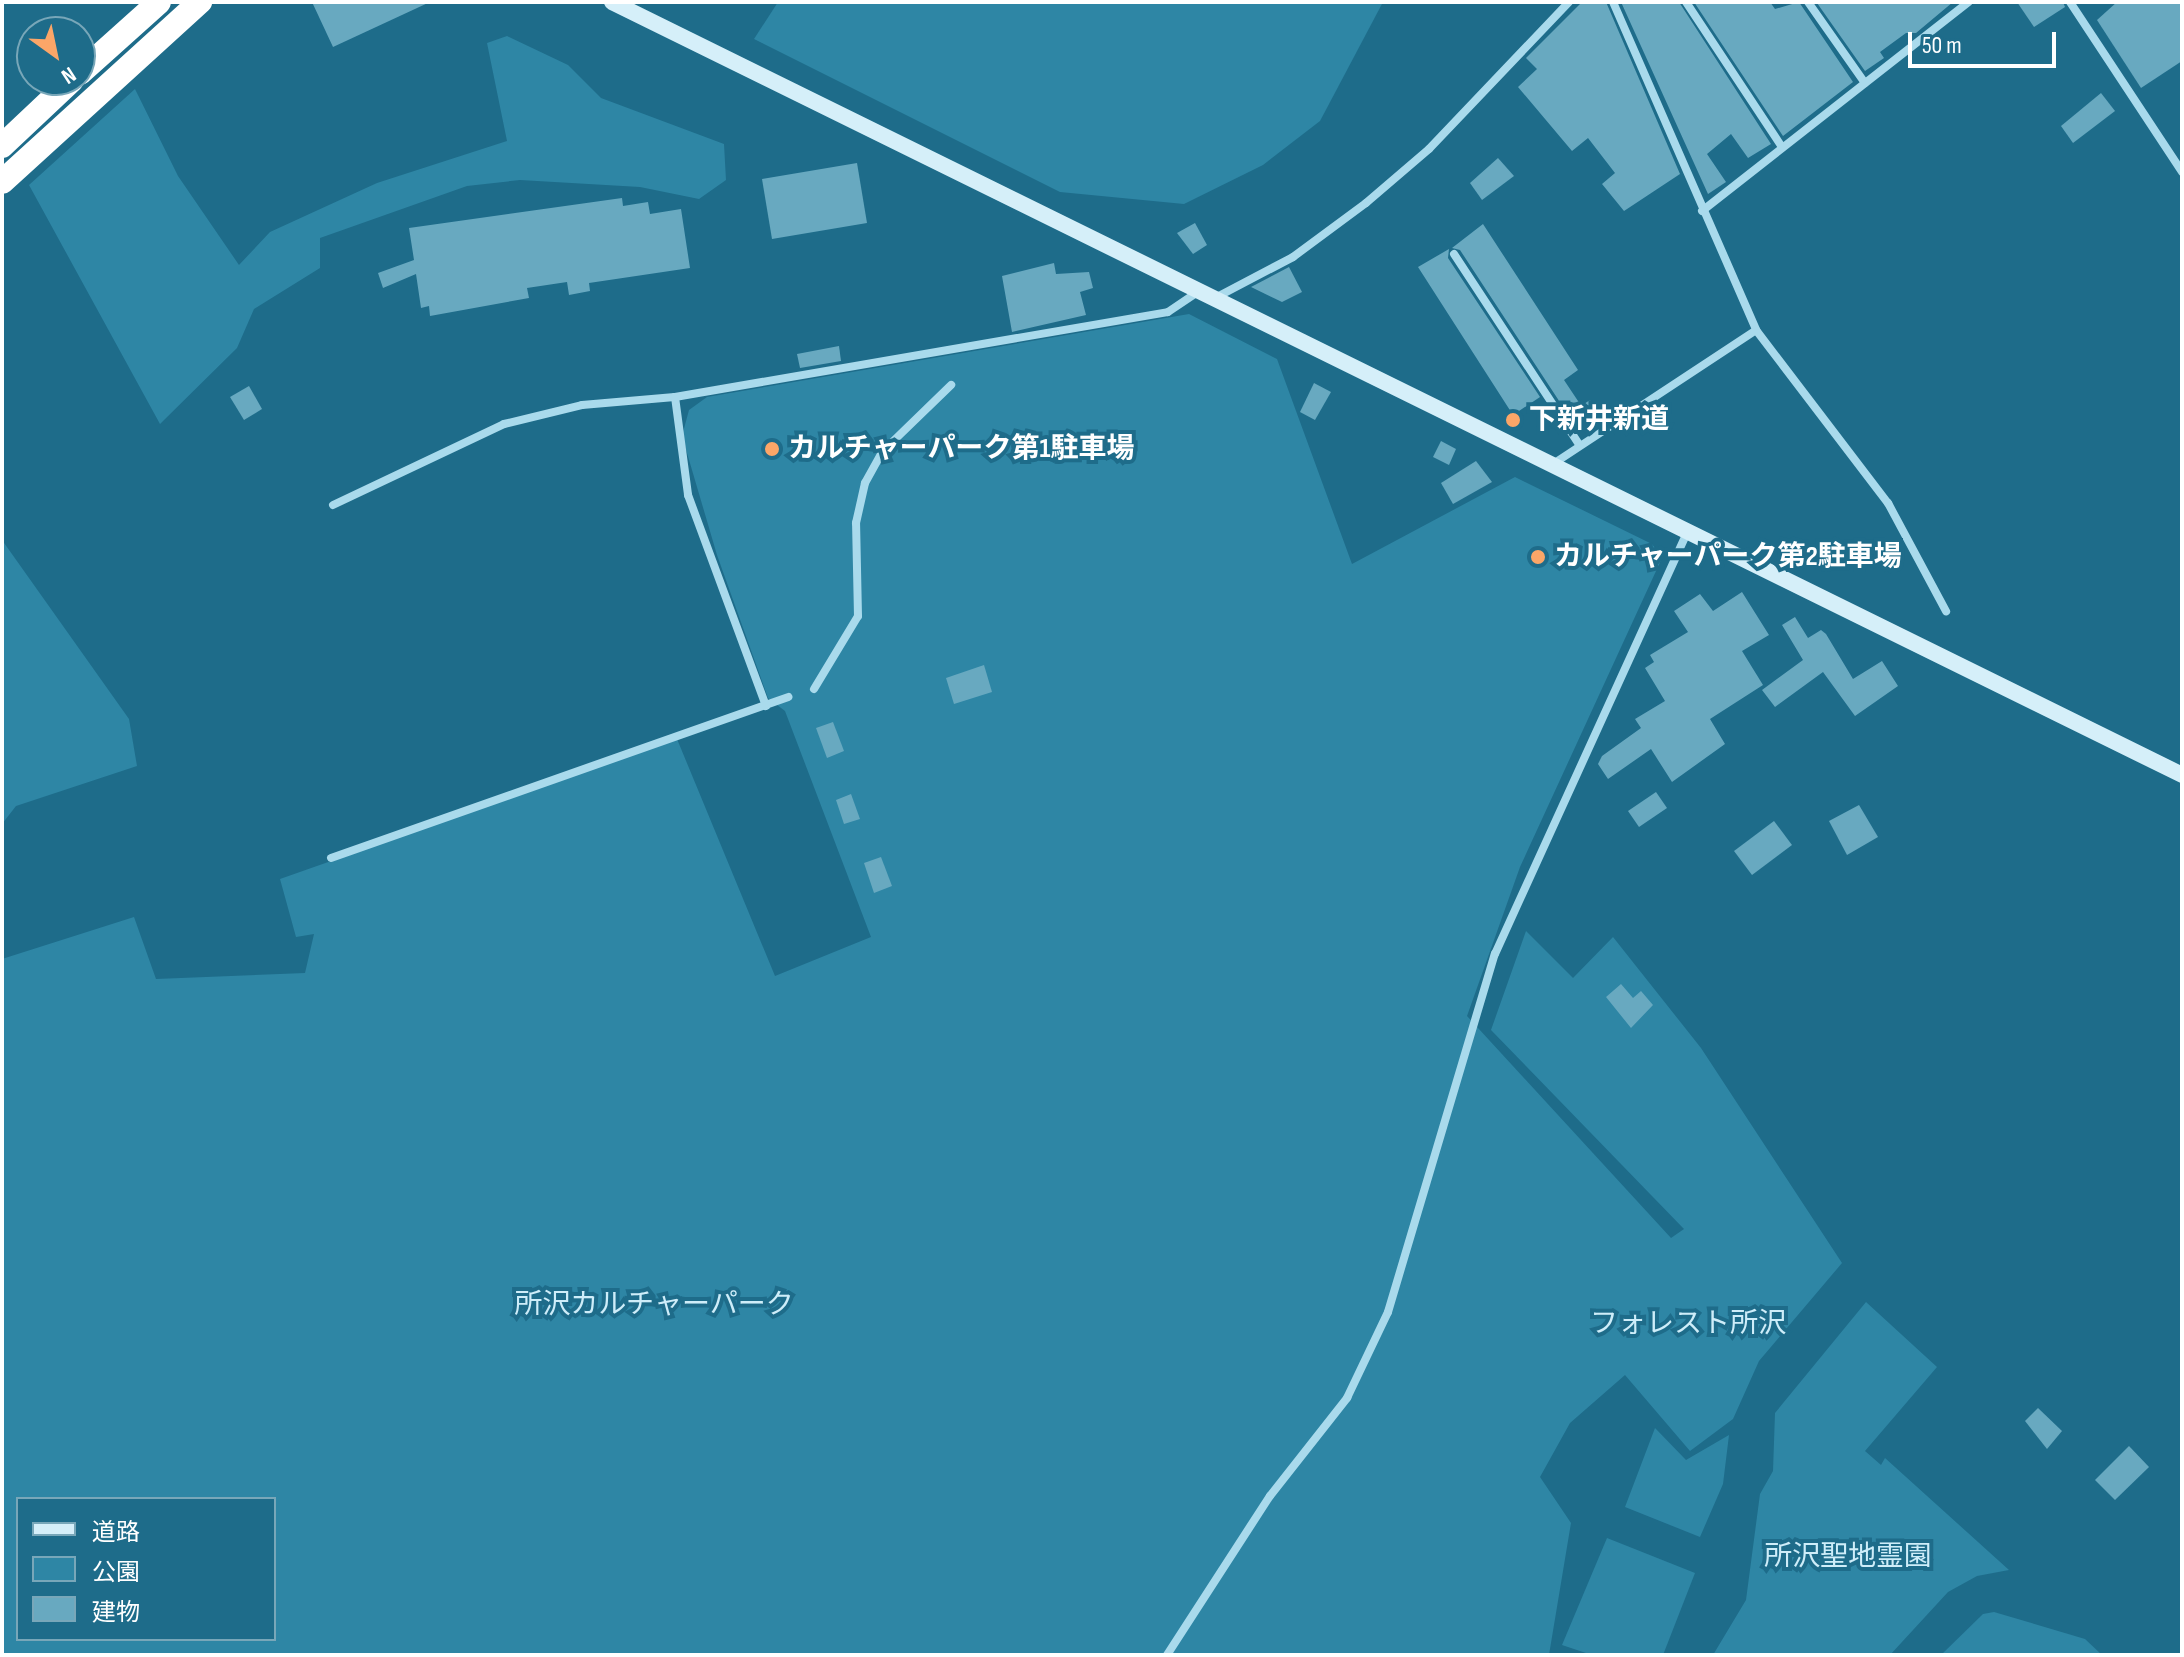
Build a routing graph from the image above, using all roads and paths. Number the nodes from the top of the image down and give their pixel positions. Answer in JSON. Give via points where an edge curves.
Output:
{"nodes":[{"id":1,"x":159,"y":2,"type":"edge"},
{"id":2,"x":200,"y":2,"type":"edge"},
{"id":3,"x":612,"y":2,"type":"edge"},
{"id":4,"x":1569,"y":2,"type":"edge"},
{"id":5,"x":1613,"y":2,"type":"edge"},
{"id":6,"x":1686,"y":2,"type":"edge"},
{"id":7,"x":1808,"y":2,"type":"edge"},
{"id":8,"x":1969,"y":2,"type":"edge"},
{"id":9,"x":2070,"y":2,"type":"edge"},
{"id":10,"x":1956,"y":6,"type":"edge"},
{"id":11,"x":96,"y":59,"type":"edge"},
{"id":12,"x":1865,"y":83,"type":"junction"},
{"id":13,"x":55,"y":96,"type":"edge"},
{"id":14,"x":2,"y":146,"type":"edge"},
{"id":15,"x":1782,"y":147,"type":"junction"},
{"id":16,"x":2182,"y":172,"type":"edge"},
{"id":17,"x":2,"y":182,"type":"edge"},
{"id":18,"x":1702,"y":211,"type":"junction"},
{"id":19,"x":1454,"y":254,"type":"dead end"},
{"id":20,"x":1206,"y":295,"type":"junction"},
{"id":21,"x":1756,"y":330,"type":"junction"},
{"id":22,"x":951,"y":385,"type":"dead end"},
{"id":23,"x":675,"y":397,"type":"junction"},
{"id":24,"x":1579,"y":444,"type":"junction"},
{"id":25,"x":1552,"y":464,"type":"junction"},
{"id":26,"x":333,"y":505,"type":"dead end"},
{"id":27,"x":1687,"y":531,"type":"junction"},
{"id":28,"x":1946,"y":611,"type":"dead end"},
{"id":29,"x":814,"y":689,"type":"dead end"},
{"id":30,"x":788,"y":697,"type":"dead end"},
{"id":31,"x":766,"y":706,"type":"junction"},
{"id":32,"x":2182,"y":775,"type":"edge"},
{"id":33,"x":331,"y":858,"type":"dead end"},
{"id":34,"x":1167,"y":1655,"type":"edge"}],
"edges":[{"from":1,"to":11,"type":"highway"},
{"from":2,"to":17,"type":"highway"},
{"from":3,"to":20,"type":"street"},
{"from":4,"to":20,"type":"street","via":[[1429,149],[1366,203],[1293,257]]},
{"from":5,"to":18,"type":"street"},
{"from":6,"to":15,"type":"street"},
{"from":7,"to":12,"type":"street"},
{"from":8,"to":10,"type":"street"},
{"from":9,"to":16,"type":"street"},
{"from":10,"to":12,"type":"street"},
{"from":12,"to":15,"type":"street"},
{"from":13,"to":14,"type":"highway"},
{"from":15,"to":18,"type":"street"},
{"from":18,"to":21,"type":"street"},
{"from":19,"to":24,"type":"street"},
{"from":20,"to":23,"type":"street","via":[[1168,312]]},
{"from":20,"to":25,"type":"street"},
{"from":21,"to":24,"type":"street"},
{"from":21,"to":28,"type":"street","via":[[1888,503]]},
{"from":22,"to":29,"type":"street","via":[[883,451],[865,483],[856,523],[858,616]]},
{"from":23,"to":26,"type":"street","via":[[582,405],[504,424]]},
{"from":23,"to":31,"type":"street","via":[[688,495]]},
{"from":24,"to":25,"type":"street"},
{"from":25,"to":27,"type":"street"},
{"from":27,"to":32,"type":"street"},
{"from":27,"to":34,"type":"street","via":[[1495,954],[1388,1312],[1347,1398],[1270,1496]]},
{"from":30,"to":31,"type":"street"},
{"from":31,"to":33,"type":"street"}]}
